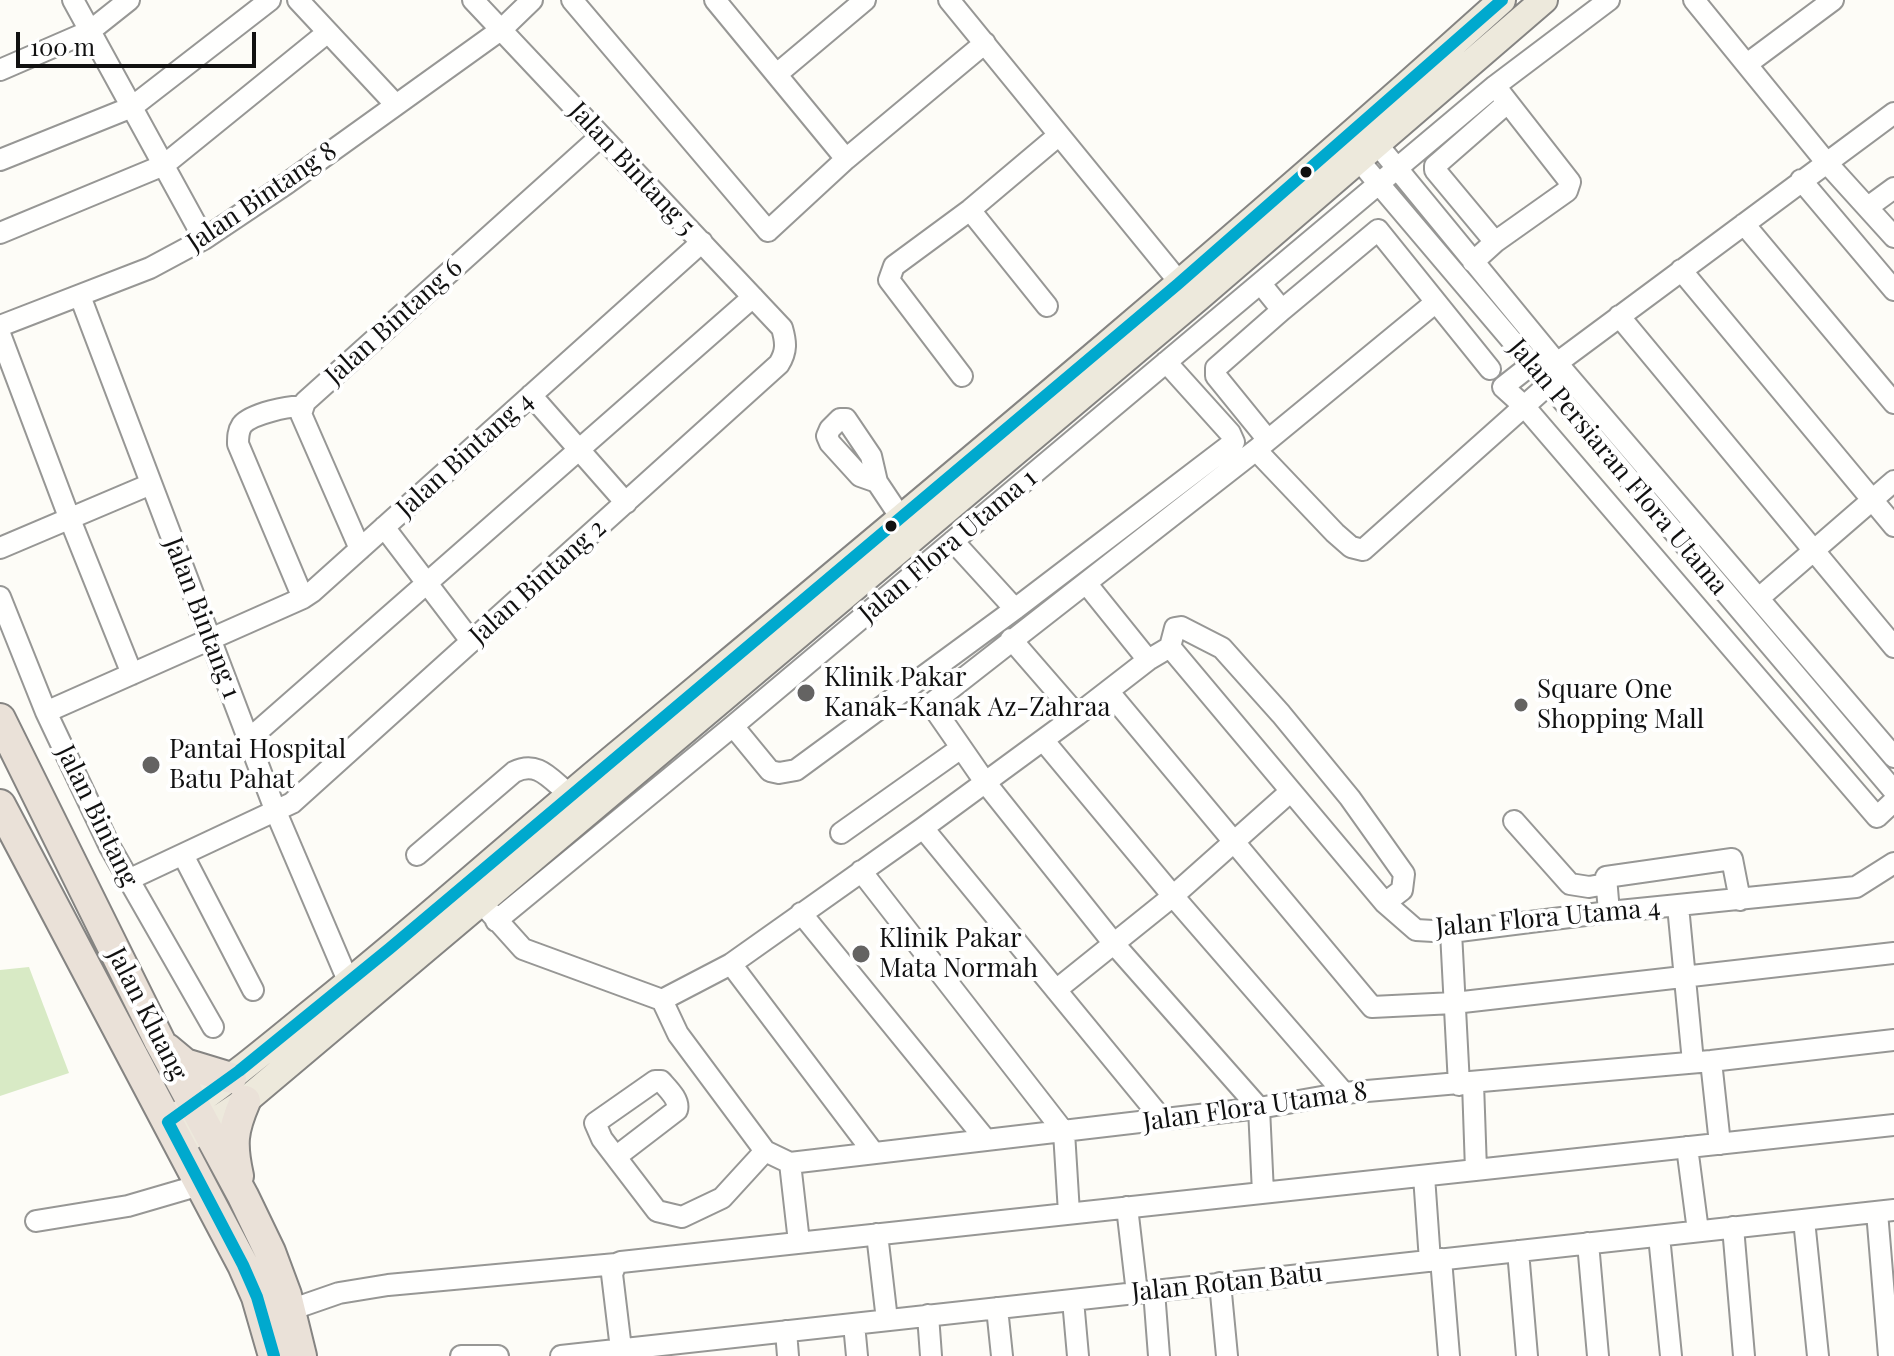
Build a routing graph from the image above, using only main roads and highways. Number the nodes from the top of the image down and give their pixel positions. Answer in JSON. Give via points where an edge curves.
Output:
{"nodes":[{"id":1,"x":1502,"y":0,"type":"edge"},
{"id":2,"x":1544,"y":0,"type":"edge"},
{"id":3,"x":1360,"y":143,"type":"junction"},
{"id":4,"x":0,"y":719,"type":"edge"},
{"id":5,"x":0,"y":805,"type":"edge"},
{"id":6,"x":160,"y":1042,"type":"junction"},
{"id":7,"x":238,"y":1089,"type":"junction"},
{"id":8,"x":200,"y":1116,"type":"junction"},
{"id":9,"x":174,"y":1133,"type":"junction"},
{"id":10,"x":243,"y":1196,"type":"junction"},
{"id":11,"x":295,"y":1331,"type":"edge"},
{"id":12,"x":274,"y":1356,"type":"edge"}],
"edges":[{"from":1,"to":3,"type":"main road"},
{"from":2,"to":3,"type":"main road"},
{"from":3,"to":7,"type":"main road","via":[[1180,283],[569,794],[349,983]]},
{"from":3,"to":7,"type":"main road","via":[[1187,307],[488,911]]},
{"from":4,"to":6,"type":"highway","name":"Jalan Kluang"},
{"from":5,"to":9,"type":"highway","name":"Jalan Kluang"},
{"from":6,"to":7,"type":"highway","via":[[185,1064]]},
{"from":6,"to":8,"type":"highway","name":"Jalan Kluang"},
{"from":7,"to":8,"type":"main road"},
{"from":7,"to":10,"type":"highway","via":[[232,1146]]},
{"from":8,"to":9,"type":"main road"},
{"from":8,"to":10,"type":"highway","name":"Jalan Kluang"},
{"from":9,"to":12,"type":"highway","name":"Jalan Kluang","via":[[257,1297]]},
{"from":10,"to":11,"type":"highway","name":"Jalan Kluang","via":[[270,1252]]}]}
